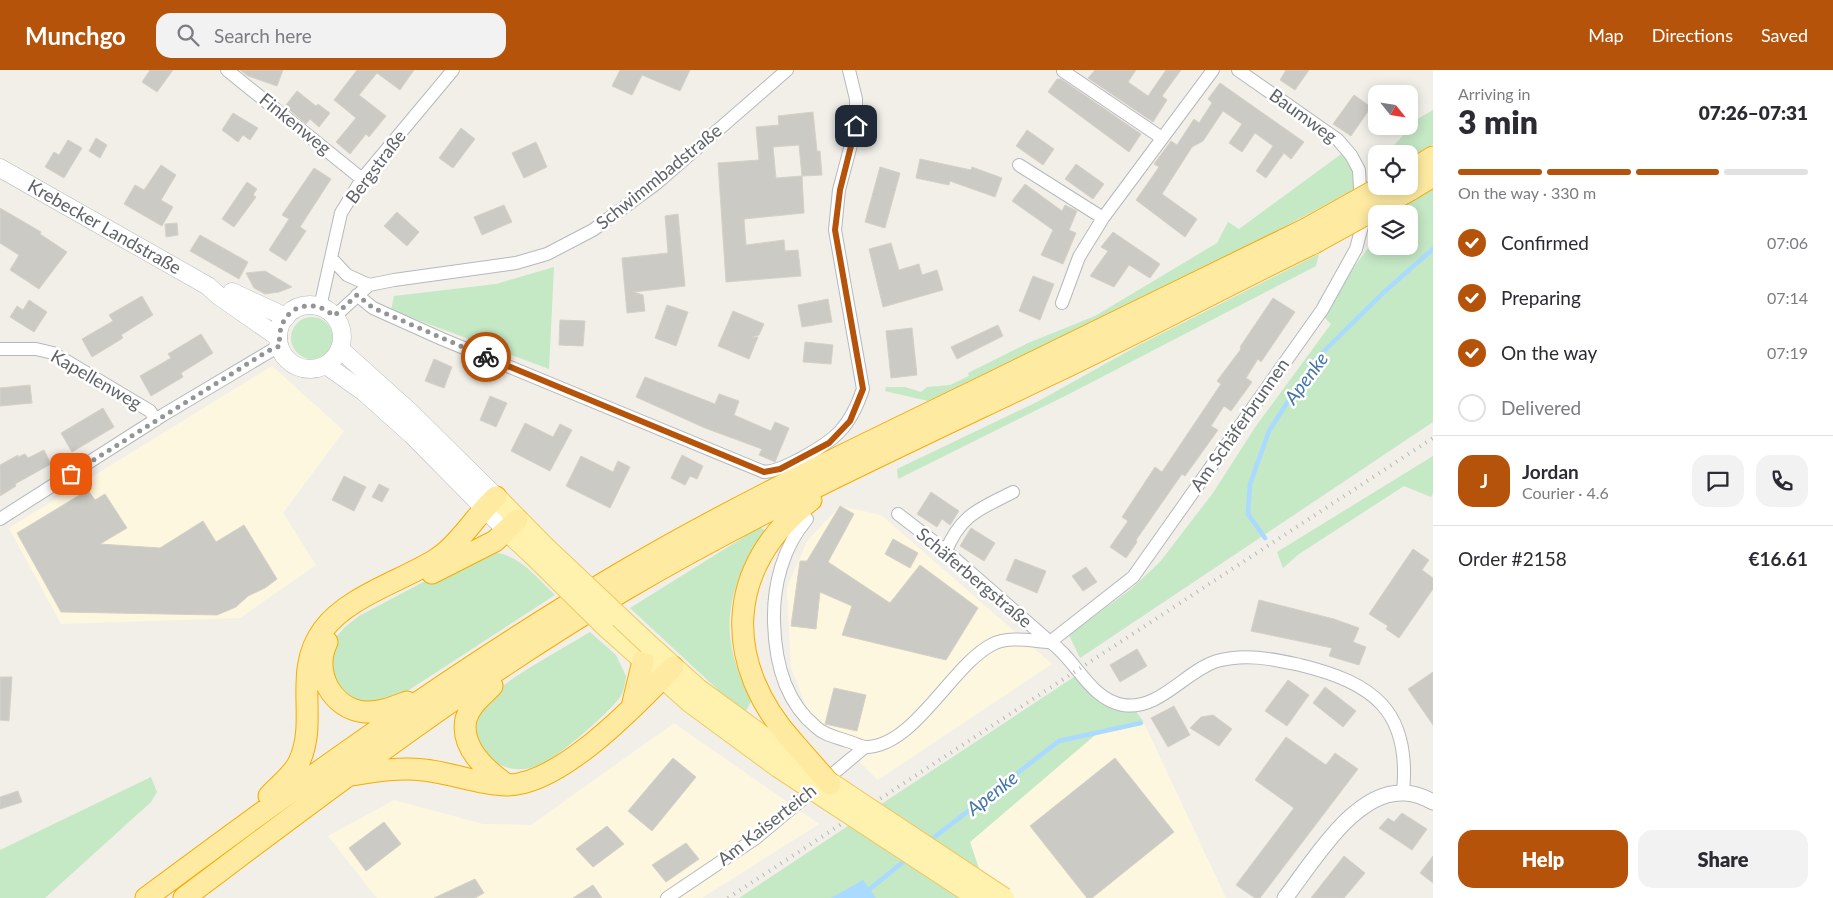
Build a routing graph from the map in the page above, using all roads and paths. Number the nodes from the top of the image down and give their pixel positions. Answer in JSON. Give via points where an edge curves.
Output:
{"nodes":[{"id":1,"x":227,"y":70,"type":"edge"},
{"id":2,"x":453,"y":70,"type":"edge"},
{"id":3,"x":787,"y":70,"type":"edge"},
{"id":4,"x":849,"y":70,"type":"edge"},
{"id":5,"x":1213,"y":70,"type":"edge"},
{"id":6,"x":1238,"y":70,"type":"edge"},
{"id":7,"x":1063,"y":72,"type":"dead end"},
{"id":8,"x":1162,"y":138,"type":"junction"},
{"id":9,"x":1433,"y":157,"type":"edge"},
{"id":10,"x":1019,"y":164,"type":"dead end"},
{"id":11,"x":0,"y":168,"type":"edge"},
{"id":12,"x":1360,"y":170,"type":"joint"},
{"id":13,"x":1418,"y":172,"type":"edge"},
{"id":14,"x":1433,"y":176,"type":"edge"},
{"id":15,"x":362,"y":179,"type":"junction"},
{"id":16,"x":1418,"y":179,"type":"edge"},
{"id":17,"x":1370,"y":195,"type":"edge"},
{"id":18,"x":1384,"y":195,"type":"edge"},
{"id":19,"x":1103,"y":218,"type":"junction"},
{"id":20,"x":1310,"y":236,"type":"junction"},
{"id":21,"x":331,"y":258,"type":"junction"},
{"id":22,"x":369,"y":285,"type":"junction"},
{"id":23,"x":208,"y":286,"type":"junction"},
{"id":24,"x":357,"y":295,"type":"junction"},
{"id":25,"x":1062,"y":303,"type":"dead end"},
{"id":26,"x":320,"y":307,"type":"junction"},
{"id":27,"x":334,"y":316,"type":"junction"},
{"id":28,"x":286,"y":317,"type":"junction"},
{"id":29,"x":279,"y":341,"type":"junction"},
{"id":30,"x":0,"y":348,"type":"edge"},
{"id":31,"x":340,"y":349,"type":"junction"},
{"id":32,"x":326,"y":365,"type":"junction"},
{"id":33,"x":156,"y":420,"type":"junction"},
{"id":34,"x":868,"y":452,"type":"junction"},
{"id":35,"x":847,"y":473,"type":"junction"},
{"id":36,"x":1013,"y":492,"type":"dead end"},
{"id":37,"x":490,"y":503,"type":"junction"},
{"id":38,"x":898,"y":514,"type":"dead end"},
{"id":39,"x":0,"y":518,"type":"edge"},
{"id":40,"x":807,"y":519,"type":"dead end"},
{"id":41,"x":512,"y":525,"type":"junction"},
{"id":42,"x":946,"y":551,"type":"junction"},
{"id":43,"x":1050,"y":642,"type":"junction"},
{"id":44,"x":532,"y":646,"type":"junction"},
{"id":45,"x":642,"y":653,"type":"junction"},
{"id":46,"x":668,"y":672,"type":"junction"},
{"id":47,"x":430,"y":693,"type":"junction"},
{"id":48,"x":632,"y":708,"type":"junction"},
{"id":49,"x":865,"y":746,"type":"junction"},
{"id":50,"x":786,"y":755,"type":"junction"},
{"id":51,"x":347,"y":775,"type":"junction"},
{"id":52,"x":830,"y":784,"type":"joint"},
{"id":53,"x":507,"y":785,"type":"junction"},
{"id":54,"x":1403,"y":792,"type":"junction"},
{"id":55,"x":1433,"y":802,"type":"edge"},
{"id":56,"x":230,"y":835,"type":"junction"},
{"id":57,"x":146,"y":898,"type":"edge"},
{"id":58,"x":184,"y":898,"type":"edge"},
{"id":59,"x":666,"y":898,"type":"edge"},
{"id":60,"x":978,"y":898,"type":"edge"},
{"id":61,"x":1004,"y":898,"type":"edge"},
{"id":62,"x":1285,"y":898,"type":"edge"}],
"edges":[{"from":1,"to":15,"type":"street","name":"Finkenweg"},
{"from":2,"to":15,"type":"street","name":"Bergstraße"},
{"from":3,"to":22,"type":"street","name":"Schwimmbadstraße","via":[[657,183],[593,230],[547,254],[516,263]]},
{"from":4,"to":24,"type":"street","via":[[856,99],[856,126],[840,190],[835,230],[863,389],[850,421],[829,443],[780,469],[764,472],[442,339],[373,308]]},
{"from":5,"to":8,"type":"street"},
{"from":6,"to":12,"type":"street","name":"Baumweg","via":[[1338,140]]},
{"from":7,"to":8,"type":"street"},
{"from":8,"to":19,"type":"street"},
{"from":9,"to":13,"type":"highway"},
{"from":10,"to":19,"type":"street"},
{"from":11,"to":23,"type":"main road","name":"Krebecker Landstraße"},
{"from":12,"to":43,"type":"street","name":"Am Schäferbrunnen","via":[[1362,226],[1356,249],[1322,310],[1133,577]]},
{"from":14,"to":16,"type":"highway"},
{"from":15,"to":21,"type":"street","name":"Bergstraße","via":[[341,213]]},
{"from":17,"to":20,"type":"highway","bridge":true},
{"from":18,"to":20,"type":"highway","bridge":true},
{"from":19,"to":25,"type":"street","via":[[1079,257]]},
{"from":20,"to":34,"type":"highway","via":[[1117,342]]},
{"from":21,"to":22,"type":"street","via":[[346,275]]},
{"from":21,"to":26,"type":"street","name":"Bergstraße"},
{"from":22,"to":24,"type":"street","name":"Schwimmbadstraße"},
{"from":23,"to":28,"type":"main road","name":"Krebecker Landstraße","via":[[224,288]]},
{"from":23,"to":29,"type":"main road","name":"Krebecker Landstraße"},
{"from":24,"to":27,"type":"street","name":"Schwimmbadstraße"},
{"from":26,"to":27,"type":"main road"},
{"from":26,"to":28,"type":"main road","via":[[302,307]]},
{"from":27,"to":31,"type":"main road","via":[[342,332]]},
{"from":28,"to":29,"type":"main road","via":[[280,326]]},
{"from":29,"to":32,"type":"main road","via":[[288,360],[302,368]]},
{"from":29,"to":33,"type":"street"},
{"from":30,"to":33,"type":"street","name":"Kapellenweg","via":[[53,352],[150,411]]},
{"from":31,"to":32,"type":"main road"},
{"from":31,"to":37,"type":"main road","via":[[409,411]]},
{"from":32,"to":37,"type":"main road","via":[[364,392]]},
{"from":33,"to":39,"type":"street"},
{"from":34,"to":35,"type":"highway"},
{"from":34,"to":47,"type":"highway","via":[[756,500],[621,573]]},
{"from":35,"to":44,"type":"highway","via":[[718,538]]},
{"from":35,"to":50,"type":"highway","via":[[795,512],[759,560],[746,594],[743,631],[748,668]]},
{"from":36,"to":42,"type":"street","via":[[968,515],[951,538]]},
{"from":37,"to":41,"type":"main road"},
{"from":37,"to":56,"type":"highway","via":[[436,559],[349,606],[324,629],[309,658],[306,728],[299,763]]},
{"from":38,"to":42,"type":"street","name":"Schäferbergstraße"},
{"from":40,"to":49,"type":"street","via":[[785,552],[779,580],[774,639],[781,677],[807,720],[821,732]]},
{"from":41,"to":45,"type":"main road","bridge":true},
{"from":41,"to":47,"type":"highway","via":[[495,541],[354,613],[336,628],[325,646],[322,674],[334,697],[348,707],[364,712],[380,711]]},
{"from":42,"to":43,"type":"street","name":"Schäferbergstraße"},
{"from":43,"to":49,"type":"street","via":[[1011,640],[994,643],[975,656],[908,728],[887,741]]},
{"from":43,"to":54,"type":"street","name":"Schäferbergstraße","via":[[1061,649],[1097,691],[1123,705],[1151,702],[1203,667],[1231,658],[1277,659],[1339,677],[1375,697],[1395,722],[1403,750]]},
{"from":44,"to":51,"type":"highway"},
{"from":44,"to":53,"type":"highway","via":[[472,706],[466,719],[466,732],[473,752],[494,776]]},
{"from":45,"to":46,"type":"main road"},
{"from":45,"to":48,"type":"highway"},
{"from":46,"to":48,"type":"highway"},
{"from":46,"to":50,"type":"main road","via":[[691,703]]},
{"from":47,"to":56,"type":"highway"},
{"from":48,"to":53,"type":"highway","via":[[559,768],[522,784]]},
{"from":49,"to":59,"type":"street","name":"Am Kaiserteich","via":[[756,838]]},
{"from":50,"to":52,"type":"highway","bridge":true},
{"from":50,"to":60,"type":"main road","bridge":true},
{"from":51,"to":53,"type":"highway","via":[[410,768]]},
{"from":51,"to":58,"type":"highway"},
{"from":52,"to":61,"type":"main road","bridge":true},
{"from":54,"to":55,"type":"street"},
{"from":54,"to":62,"type":"street","via":[[1381,797],[1354,813]]},
{"from":56,"to":57,"type":"highway"}]}
